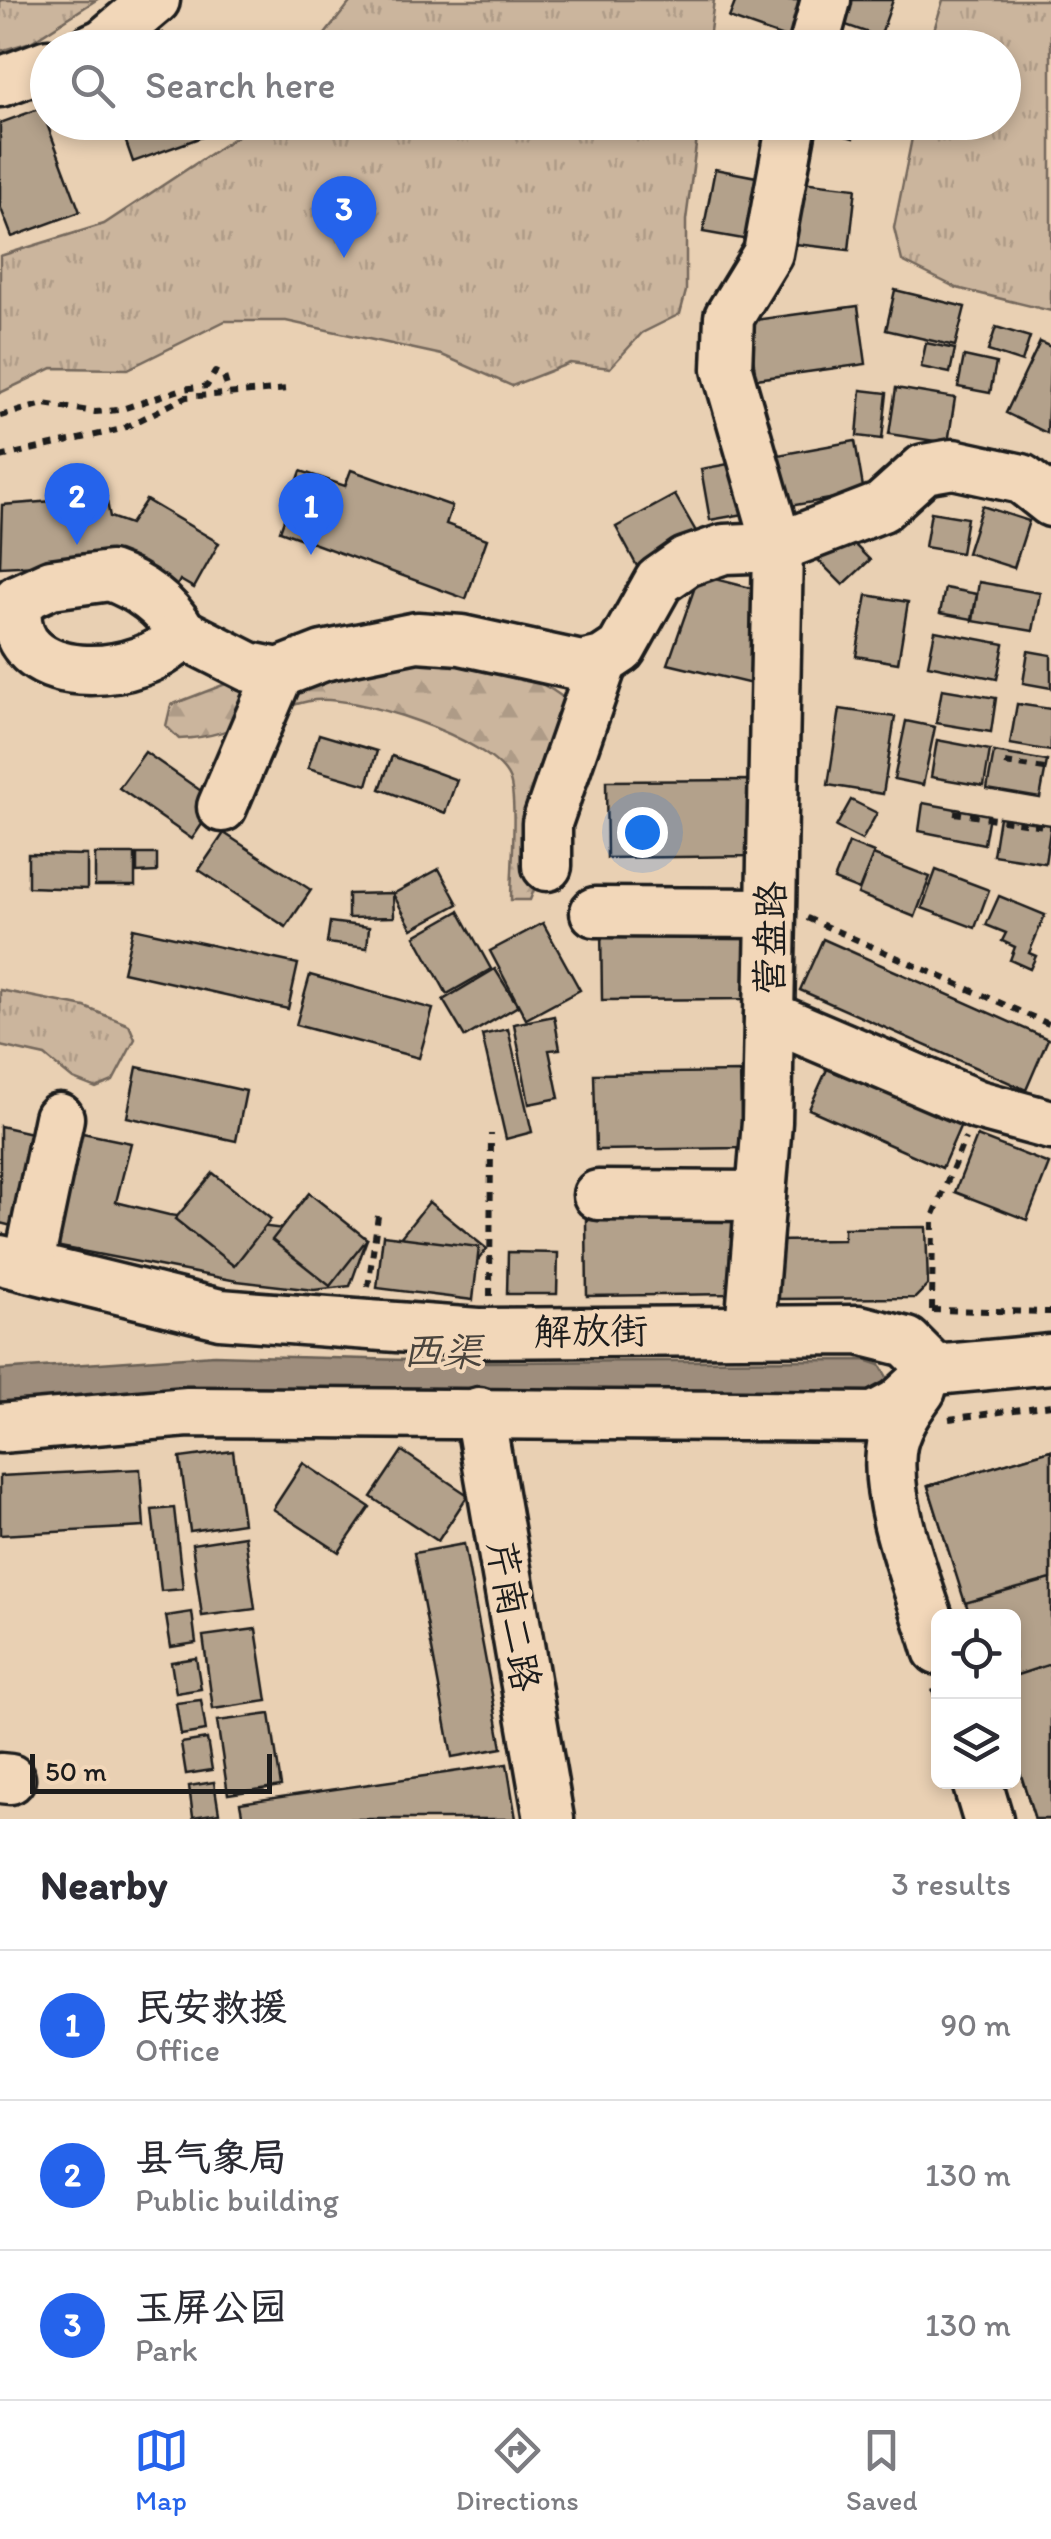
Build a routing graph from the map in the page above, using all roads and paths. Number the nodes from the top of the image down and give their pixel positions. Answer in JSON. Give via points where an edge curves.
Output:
{"nodes":[{"id":1,"x":155,"y":0,"type":"edge"},
{"id":2,"x":826,"y":0,"type":"edge"},
{"id":3,"x":116,"y":30,"type":"edge"},
{"id":4,"x":818,"y":30,"type":"edge"},
{"id":5,"x":30,"y":71,"type":"edge"},
{"id":6,"x":0,"y":82,"type":"edge"},
{"id":7,"x":789,"y":140,"type":"edge"},
{"id":8,"x":289,"y":389,"type":"dead end"},
{"id":9,"x":229,"y":392,"type":"junction"},
{"id":10,"x":0,"y":416,"type":"edge"},
{"id":11,"x":0,"y":457,"type":"edge"},
{"id":12,"x":1051,"y":502,"type":"edge"},
{"id":13,"x":778,"y":547,"type":"junction"},
{"id":14,"x":182,"y":632,"type":"dead end"},
{"id":15,"x":604,"y":660,"type":"junction"},
{"id":16,"x":279,"y":673,"type":"junction"},
{"id":17,"x":1005,"y":764,"type":"dead end"},
{"id":18,"x":1051,"y":770,"type":"edge"},
{"id":19,"x":222,"y":807,"type":"dead end"},
{"id":20,"x":954,"y":813,"type":"dead end"},
{"id":21,"x":1051,"y":826,"type":"edge"},
{"id":22,"x":548,"y":866,"type":"dead end"},
{"id":23,"x":596,"y":912,"type":"dead end"},
{"id":24,"x":771,"y":913,"type":"junction"},
{"id":25,"x":769,"y":1016,"type":"junction"},
{"id":26,"x":1051,"y":1025,"type":"edge"},
{"id":27,"x":978,"y":1105,"type":"junction"},
{"id":28,"x":58,"y":1118,"type":"dead end"},
{"id":29,"x":1051,"y":1125,"type":"edge"},
{"id":30,"x":491,"y":1134,"type":"dead end"},
{"id":31,"x":598,"y":1195,"type":"dead end"},
{"id":32,"x":761,"y":1196,"type":"junction"},
{"id":33,"x":378,"y":1216,"type":"dead end"},
{"id":34,"x":14,"y":1264,"type":"edge"},
{"id":35,"x":368,"y":1293,"type":"dead end"},
{"id":36,"x":932,"y":1310,"type":"dead end"},
{"id":37,"x":750,"y":1328,"type":"junction"},
{"id":38,"x":490,"y":1332,"type":"junction"},
{"id":39,"x":1051,"y":1359,"type":"edge"},
{"id":40,"x":935,"y":1370,"type":"junction"},
{"id":41,"x":479,"y":1412,"type":"junction"},
{"id":42,"x":0,"y":1428,"type":"edge"},
{"id":43,"x":931,"y":1626,"type":"edge"},
{"id":44,"x":979,"y":1789,"type":"edge"},
{"id":45,"x":549,"y":1819,"type":"edge"},
{"id":46,"x":988,"y":1819,"type":"edge"}],
"edges":[{"from":1,"to":3,"type":"street"},
{"from":2,"to":4,"type":"street"},
{"from":5,"to":6,"type":"street"},
{"from":7,"to":13,"type":"street","name":"营盘路","via":[[768,253],[729,318],[727,368]]},
{"from":8,"to":9,"type":"path"},
{"from":9,"to":10,"type":"path","via":[[224,376],[215,372],[206,386],[119,410],[44,404]]},
{"from":9,"to":11,"type":"path","via":[[186,396],[122,429]]},
{"from":12,"to":13,"type":"street","via":[[1022,479],[953,464],[924,469],[882,507]]},
{"from":13,"to":15,"type":"street","via":[[724,549],[686,562],[659,581],[621,648]]},
{"from":13,"to":24,"type":"street","name":"营盘路"},
{"from":14,"to":16,"type":"street","via":[[249,667]]},
{"from":15,"to":16,"type":"street","via":[[581,666],[417,636],[323,656]]},
{"from":15,"to":22,"type":"street","via":[[547,823]]},
{"from":16,"to":19,"type":"street"},
{"from":17,"to":18,"type":"path"},
{"from":20,"to":21,"type":"path"},
{"from":23,"to":24,"type":"street"},
{"from":24,"to":25,"type":"street","name":"营盘路"},
{"from":24,"to":26,"type":"path","via":[[819,920]]},
{"from":25,"to":27,"type":"street"},
{"from":25,"to":32,"type":"street","name":"营盘路"},
{"from":27,"to":29,"type":"street"},
{"from":27,"to":36,"type":"path","via":[[933,1217]]},
{"from":28,"to":34,"type":"street"},
{"from":30,"to":38,"type":"path"},
{"from":31,"to":32,"type":"street"},
{"from":32,"to":37,"type":"street","name":"营盘路"},
{"from":33,"to":35,"type":"path"},
{"from":34,"to":38,"type":"street","name":"解放街","via":[[220,1314]]},
{"from":37,"to":38,"type":"street","name":"解放街"},
{"from":37,"to":40,"type":"street","name":"解放街","via":[[883,1334],[906,1342]]},
{"from":39,"to":40,"type":"street"},
{"from":40,"to":41,"type":"street","via":[[874,1417]]},
{"from":40,"to":43,"type":"street","via":[[902,1416],[890,1449],[891,1488]]},
{"from":41,"to":42,"type":"street","via":[[188,1412]]},
{"from":41,"to":45,"type":"street","name":"芹南二路"},
{"from":44,"to":46,"type":"street"}]}
